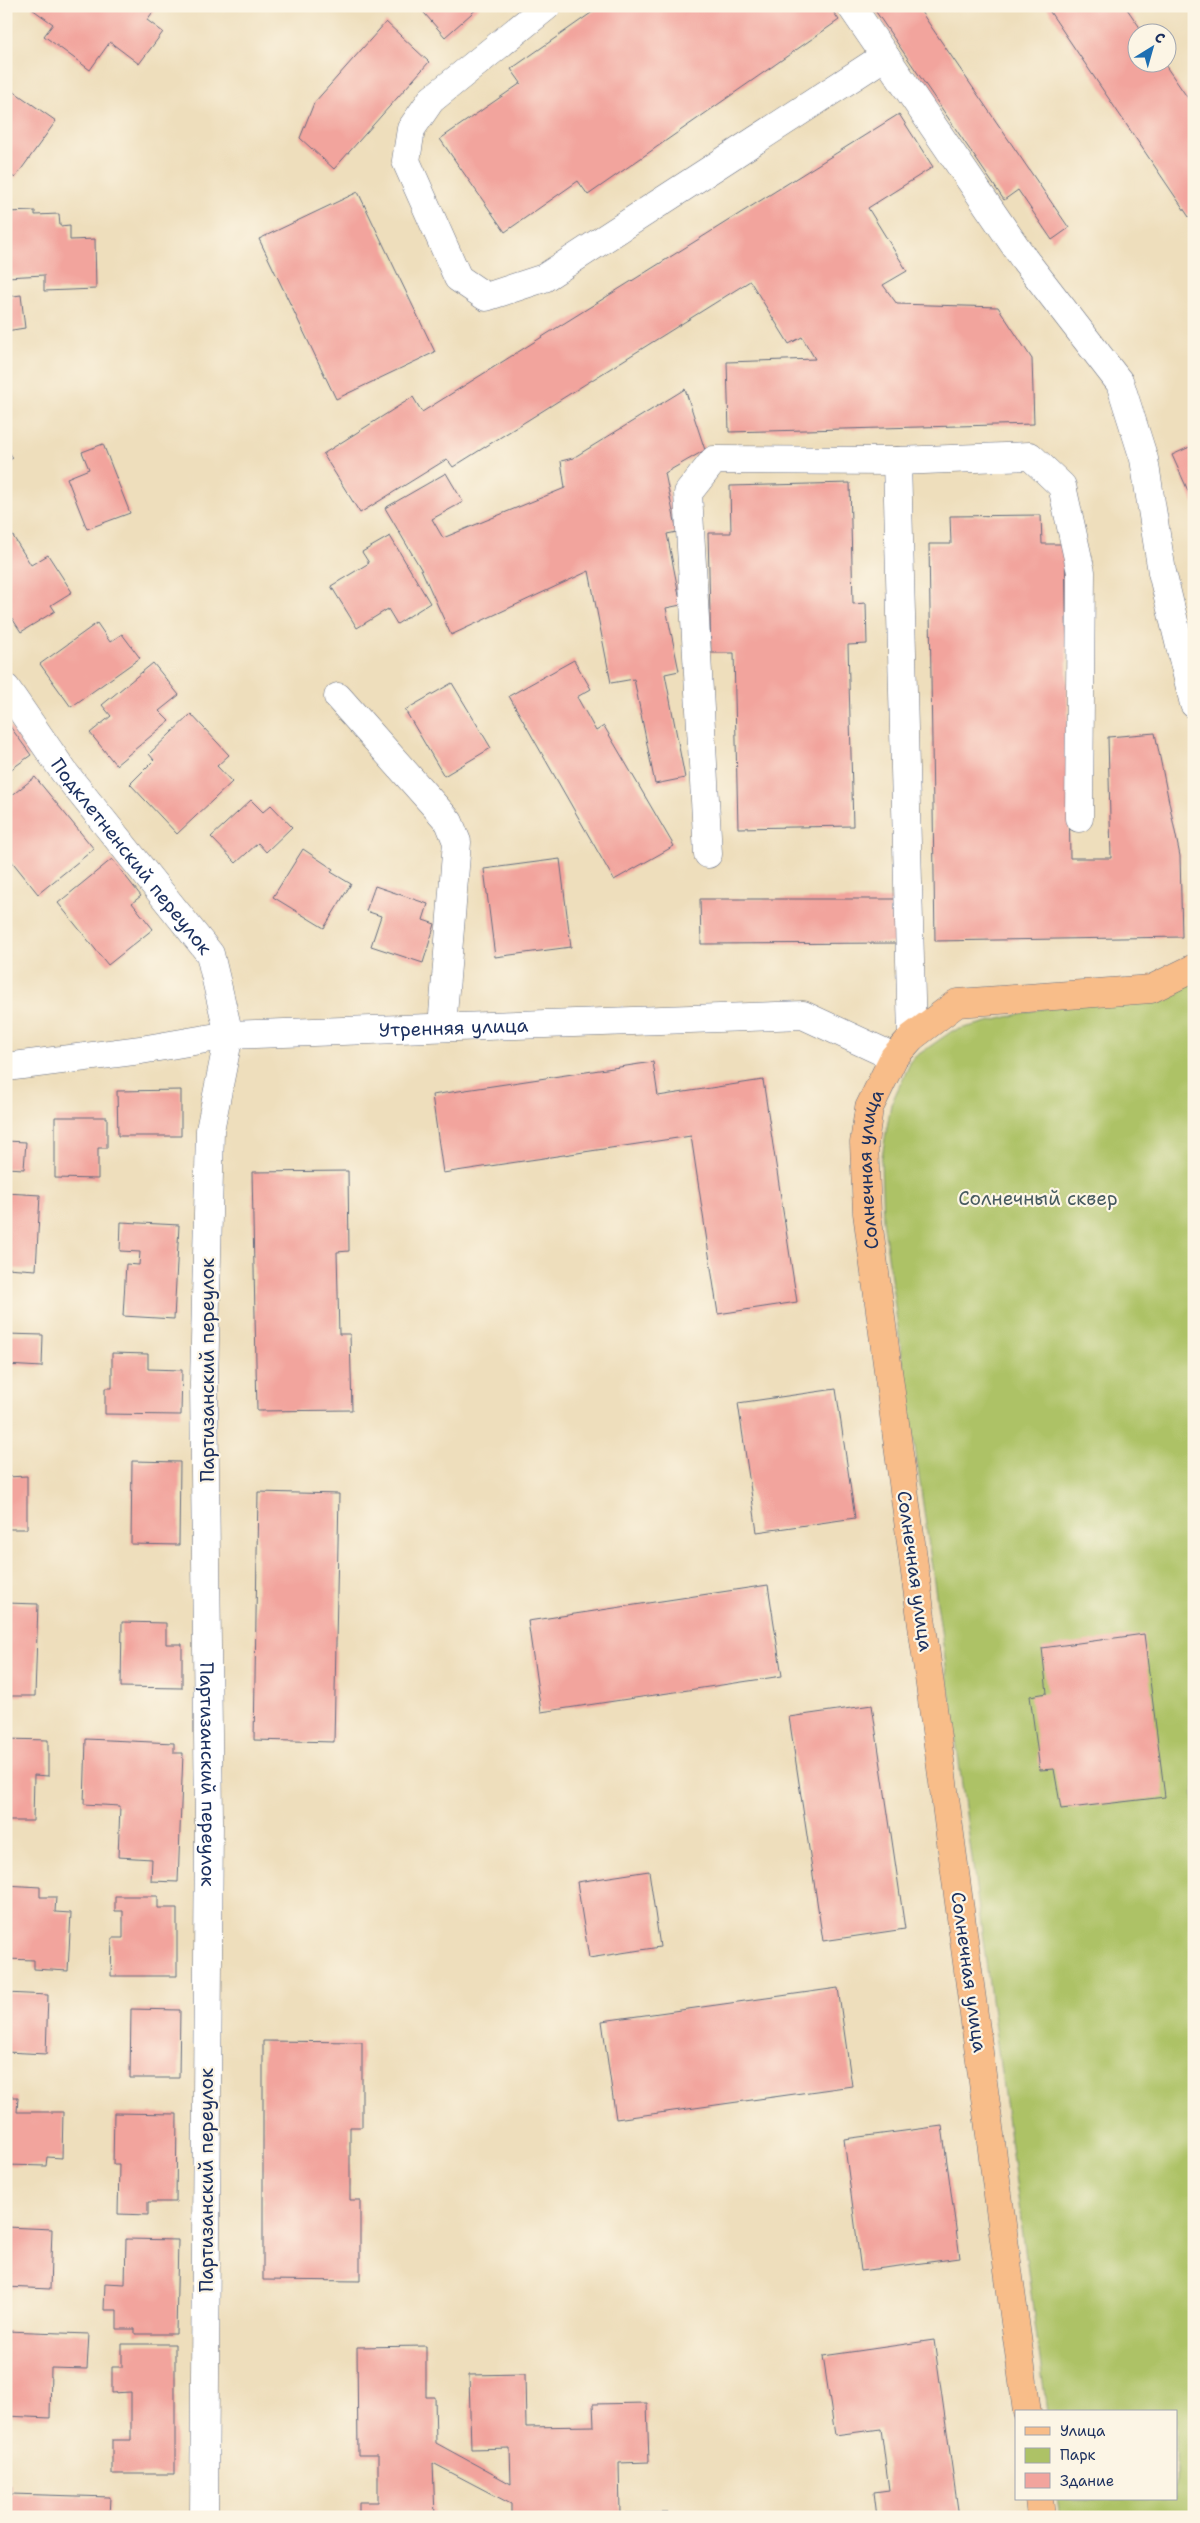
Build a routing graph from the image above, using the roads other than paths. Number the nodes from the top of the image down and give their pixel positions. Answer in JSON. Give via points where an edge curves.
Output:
{"nodes":[{"id":1,"x":547,"y":6,"type":"edge"},
{"id":2,"x":851,"y":6,"type":"edge"},
{"id":3,"x":885,"y":56,"type":"junction"},
{"id":4,"x":897,"y":460,"type":"junction"},
{"id":5,"x":6,"y":688,"type":"edge"},
{"id":6,"x":338,"y":697,"type":"dead end"},
{"id":7,"x":1194,"y":704,"type":"edge"},
{"id":8,"x":1079,"y":818,"type":"dead end"},
{"id":9,"x":708,"y":854,"type":"dead end"},
{"id":10,"x":1194,"y":968,"type":"edge"},
{"id":11,"x":442,"y":1027,"type":"junction"},
{"id":12,"x":229,"y":1035,"type":"junction"},
{"id":13,"x":912,"y":1037,"type":"junction"},
{"id":14,"x":894,"y":1057,"type":"junction"},
{"id":15,"x":6,"y":1067,"type":"edge"},
{"id":16,"x":1027,"y":2410,"type":"edge"},
{"id":17,"x":1039,"y":2500,"type":"edge"},
{"id":18,"x":204,"y":2517,"type":"edge"},
{"id":19,"x":1041,"y":2517,"type":"edge"}],
"edges":[{"from":1,"to":3,"type":"street","via":[[431,100],[411,129],[406,161],[458,278],[486,297],[544,278]]},
{"from":2,"to":3,"type":"street"},
{"from":3,"to":7,"type":"street","via":[[1024,260],[1120,382],[1144,460],[1162,572]]},
{"from":4,"to":8,"type":"street","via":[[1030,456],[1062,486],[1082,572]]},
{"from":4,"to":9,"type":"street","via":[[714,460],[688,492]]},
{"from":4,"to":13,"type":"street"},
{"from":5,"to":12,"type":"street","name":"Подклетненский переулок","via":[[64,772],[210,954]]},
{"from":6,"to":11,"type":"street","via":[[449,822],[457,842]]},
{"from":10,"to":13,"type":"main road","name":"Солнечная улица","via":[[1151,989],[957,1003]]},
{"from":11,"to":12,"type":"street","name":"Утренняя улица"},
{"from":11,"to":14,"type":"street","name":"Утренняя улица","via":[[803,1014]]},
{"from":12,"to":15,"type":"street","name":"Утренняя улица"},
{"from":12,"to":18,"type":"street","name":"Партизанский переулок","via":[[210,1130],[204,1383],[209,1831]]},
{"from":13,"to":14,"type":"main road","name":"Солнечная улица"},
{"from":14,"to":16,"type":"main road","name":"Солнечная улица","via":[[869,1108],[864,1143],[867,1213]]},
{"from":17,"to":19,"type":"main road"}]}
